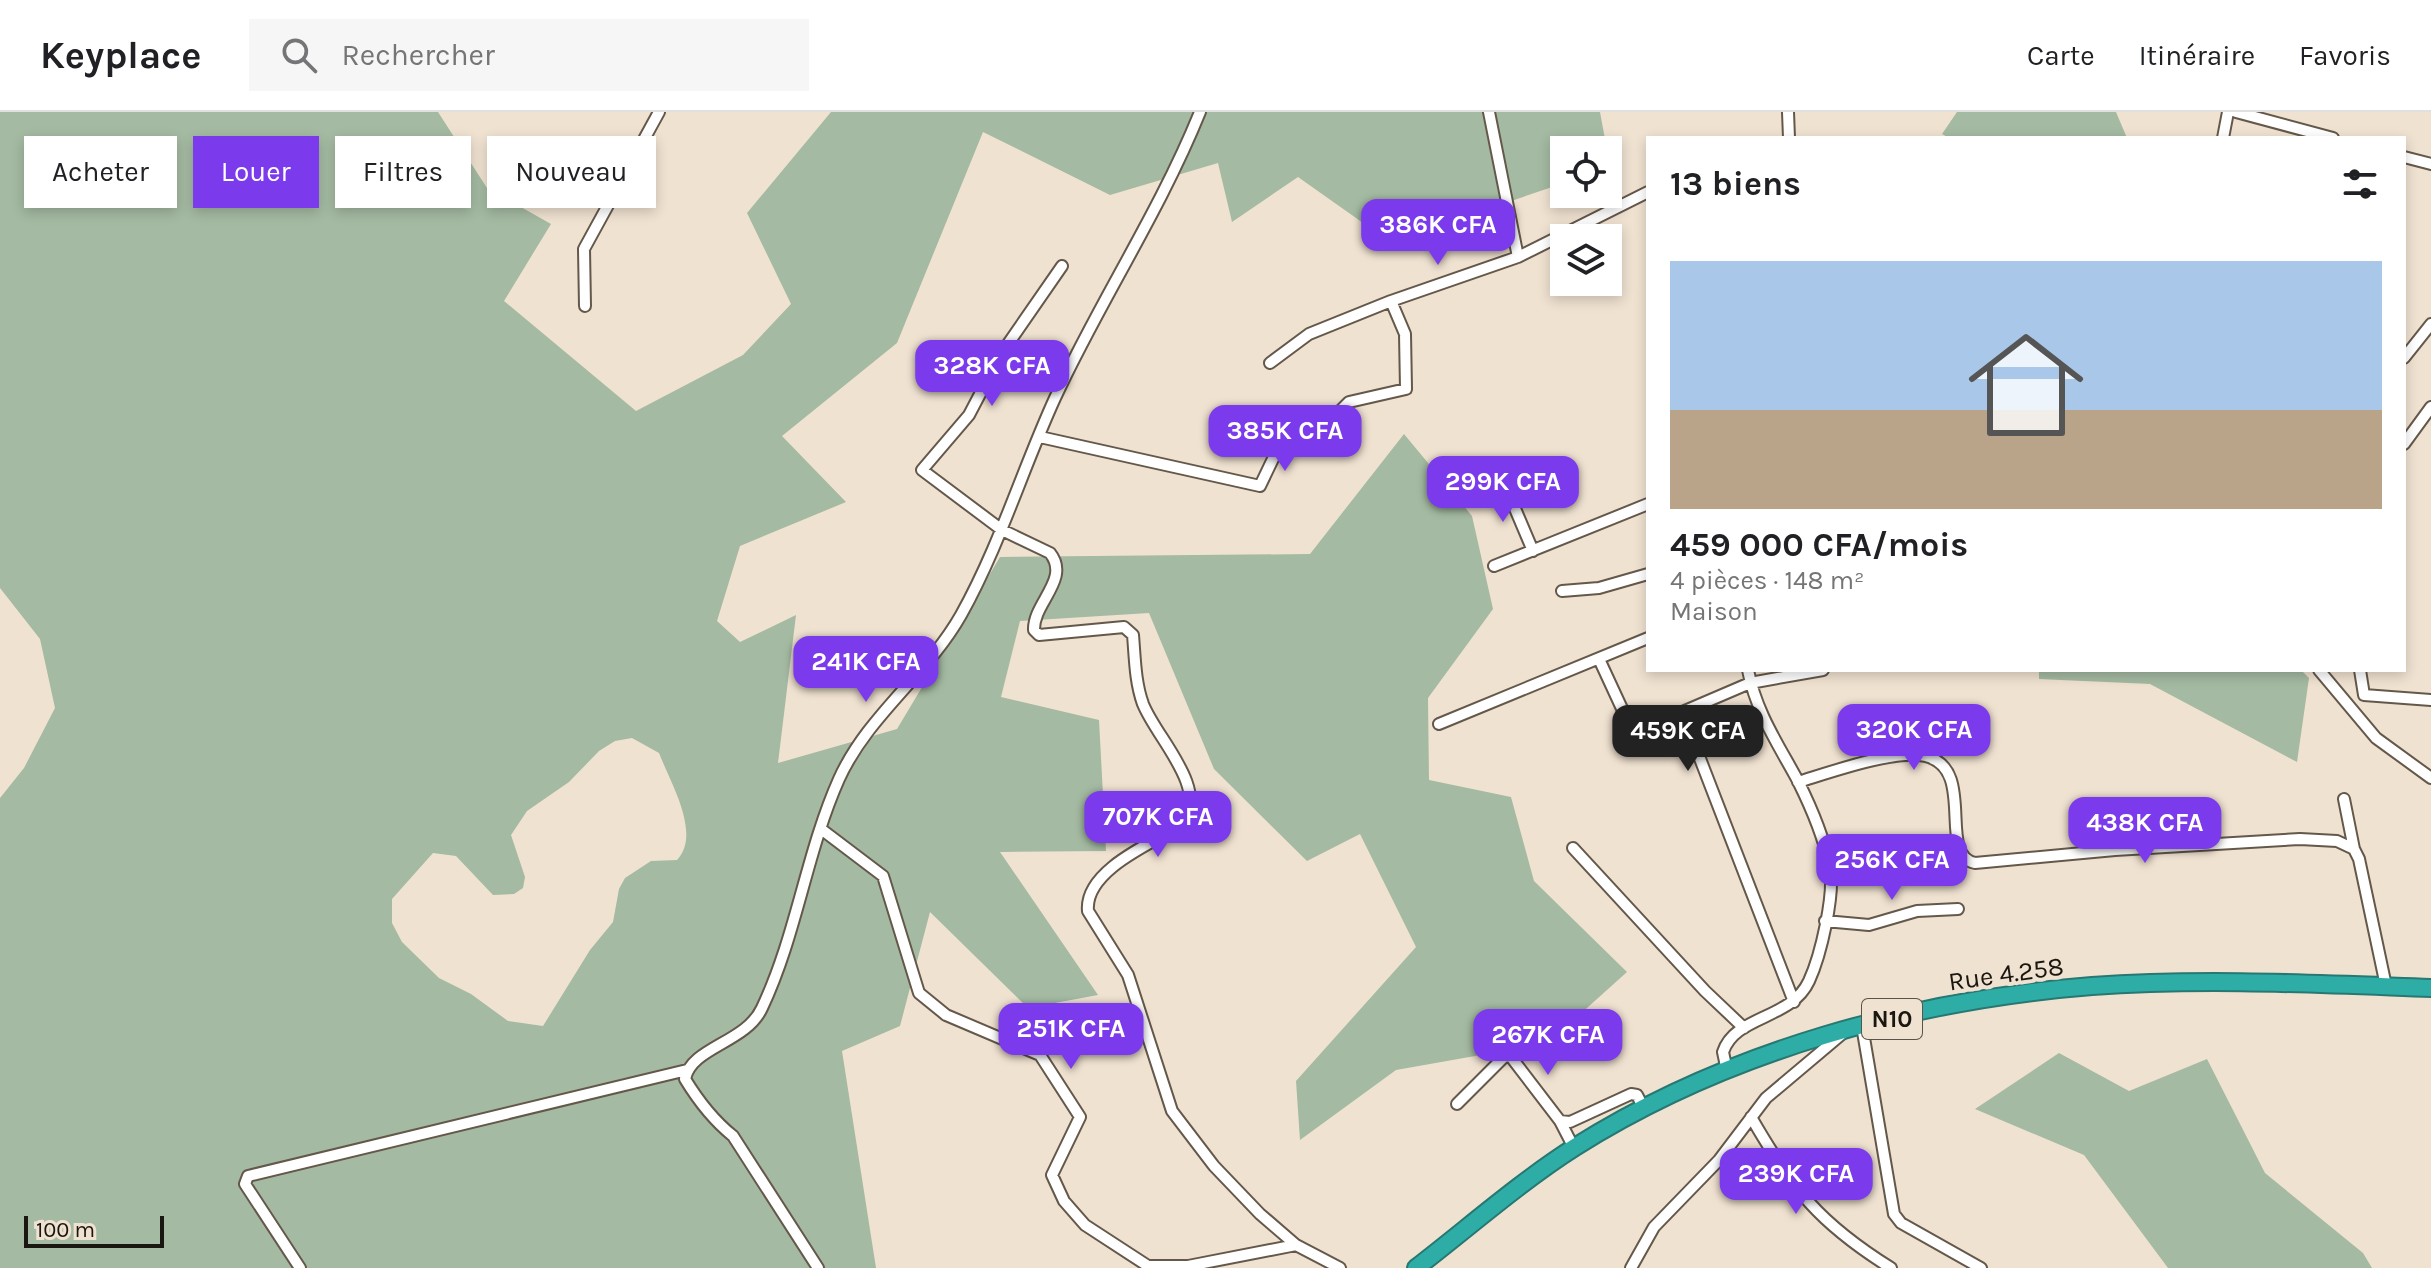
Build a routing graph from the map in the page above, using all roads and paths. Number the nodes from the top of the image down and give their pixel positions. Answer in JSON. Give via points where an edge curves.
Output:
{"nodes":[{"id":1,"x":659,"y":112,"type":"edge"},
{"id":2,"x":1200,"y":112,"type":"edge"},
{"id":3,"x":1489,"y":112,"type":"edge"},
{"id":4,"x":1788,"y":112,"type":"edge"},
{"id":5,"x":2228,"y":112,"type":"edge"},
{"id":6,"x":2236,"y":112,"type":"edge"},
{"id":7,"x":1789,"y":136,"type":"edge"},
{"id":8,"x":2223,"y":136,"type":"edge"},
{"id":9,"x":2326,"y":136,"type":"edge"},
{"id":10,"x":2406,"y":158,"type":"edge"},
{"id":11,"x":2431,"y":164,"type":"edge"},
{"id":12,"x":1646,"y":193,"type":"edge"},
{"id":13,"x":1518,"y":257,"type":"junction"},
{"id":14,"x":1062,"y":266,"type":"dead end"},
{"id":15,"x":1391,"y":301,"type":"junction"},
{"id":16,"x":585,"y":306,"type":"dead end"},
{"id":17,"x":2431,"y":324,"type":"edge"},
{"id":18,"x":2406,"y":355,"type":"edge"},
{"id":19,"x":1270,"y":363,"type":"dead end"},
{"id":20,"x":2431,"y":407,"type":"edge"},
{"id":21,"x":1040,"y":437,"type":"junction"},
{"id":22,"x":2406,"y":441,"type":"edge"},
{"id":23,"x":1505,"y":485,"type":"dead end"},
{"id":24,"x":1646,"y":505,"type":"edge"},
{"id":25,"x":1002,"y":530,"type":"junction"},
{"id":26,"x":1533,"y":551,"type":"junction"},
{"id":27,"x":1494,"y":566,"type":"dead end"},
{"id":28,"x":1646,"y":575,"type":"edge"},
{"id":29,"x":1562,"y":591,"type":"dead end"},
{"id":30,"x":1646,"y":639,"type":"edge"},
{"id":31,"x":1599,"y":659,"type":"junction"},
{"id":32,"x":1748,"y":672,"type":"edge"},
{"id":33,"x":1812,"y":672,"type":"edge"},
{"id":34,"x":2321,"y":672,"type":"edge"},
{"id":35,"x":2360,"y":672,"type":"edge"},
{"id":36,"x":1750,"y":683,"type":"junction"},
{"id":37,"x":2431,"y":700,"type":"edge"},
{"id":38,"x":1682,"y":712,"type":"junction"},
{"id":39,"x":1439,"y":724,"type":"dead end"},
{"id":40,"x":2431,"y":778,"type":"edge"},
{"id":41,"x":1798,"y":782,"type":"junction"},
{"id":42,"x":2344,"y":799,"type":"dead end"},
{"id":43,"x":821,"y":829,"type":"junction"},
{"id":44,"x":1573,"y":848,"type":"dead end"},
{"id":45,"x":2354,"y":849,"type":"junction"},
{"id":46,"x":1958,"y":909,"type":"dead end"},
{"id":47,"x":1825,"y":921,"type":"junction"},
{"id":48,"x":2386,"y":986,"type":"junction"},
{"id":49,"x":2431,"y":988,"type":"edge"},
{"id":50,"x":1794,"y":1002,"type":"junction"},
{"id":51,"x":1744,"y":1028,"type":"junction"},
{"id":52,"x":1854,"y":1029,"type":"junction"},
{"id":53,"x":687,"y":1070,"type":"junction"},
{"id":54,"x":1727,"y":1071,"type":"junction"},
{"id":55,"x":1457,"y":1104,"type":"dead end"},
{"id":56,"x":1644,"y":1109,"type":"junction"},
{"id":57,"x":1751,"y":1117,"type":"junction"},
{"id":58,"x":1560,"y":1121,"type":"junction"},
{"id":59,"x":1574,"y":1148,"type":"junction"},
{"id":60,"x":1296,"y":1245,"type":"junction"},
{"id":61,"x":300,"y":1268,"type":"edge"},
{"id":62,"x":818,"y":1268,"type":"edge"},
{"id":63,"x":1340,"y":1268,"type":"edge"},
{"id":64,"x":1416,"y":1268,"type":"edge"},
{"id":65,"x":1631,"y":1268,"type":"edge"},
{"id":66,"x":1891,"y":1268,"type":"edge"},
{"id":67,"x":1981,"y":1268,"type":"edge"}],
"edges":[{"from":1,"to":16,"type":"street","via":[[584,249]]},
{"from":2,"to":21,"type":"street"},
{"from":3,"to":13,"type":"street"},
{"from":4,"to":7,"type":"street"},
{"from":5,"to":8,"type":"street"},
{"from":6,"to":9,"type":"street"},
{"from":10,"to":11,"type":"street"},
{"from":12,"to":13,"type":"street"},
{"from":13,"to":15,"type":"street"},
{"from":14,"to":25,"type":"street","via":[[1001,354],[969,415],[922,470]]},
{"from":15,"to":19,"type":"street","via":[[1309,334]]},
{"from":15,"to":21,"type":"street","via":[[1405,334],[1406,389],[1349,402],[1322,429],[1282,440],[1260,486]]},
{"from":17,"to":18,"type":"street"},
{"from":20,"to":22,"type":"street"},
{"from":21,"to":25,"type":"street"},
{"from":23,"to":26,"type":"street"},
{"from":24,"to":26,"type":"street"},
{"from":25,"to":43,"type":"street","via":[[949,634],[885,707],[846,767]]},
{"from":25,"to":60,"type":"street","via":[[1050,553],[1058,568],[1035,617],[1039,635],[1124,627],[1133,635],[1143,704],[1183,776],[1192,801],[1190,815],[1098,879],[1087,900],[1088,911],[1128,975],[1172,1111],[1214,1166]]},
{"from":26,"to":27,"type":"street"},
{"from":28,"to":29,"type":"street","via":[[1599,588]]},
{"from":30,"to":31,"type":"street"},
{"from":31,"to":38,"type":"street","via":[[1634,724],[1652,725]]},
{"from":31,"to":39,"type":"street"},
{"from":32,"to":36,"type":"street"},
{"from":33,"to":36,"type":"street"},
{"from":34,"to":40,"type":"street","via":[[2376,738]]},
{"from":35,"to":37,"type":"street","via":[[2364,695]]},
{"from":36,"to":38,"type":"street"},
{"from":36,"to":41,"type":"street"},
{"from":38,"to":50,"type":"street"},
{"from":41,"to":45,"type":"street","via":[[1853,765],[1909,755],[1930,758],[1953,784],[1958,848],[1975,863],[2300,839],[2337,841]]},
{"from":41,"to":47,"type":"street","via":[[1830,866]]},
{"from":42,"to":45,"type":"street"},
{"from":43,"to":53,"type":"street","via":[[796,922],[760,1012],[750,1028]]},
{"from":43,"to":60,"type":"street","via":[[883,876],[925,1001],[1043,1058],[1080,1117],[1052,1175],[1064,1201],[1096,1236],[1148,1266],[1188,1266]]},
{"from":44,"to":51,"type":"street"},
{"from":45,"to":48,"type":"street"},
{"from":46,"to":47,"type":"street","via":[[1917,911],[1869,925]]},
{"from":47,"to":50,"type":"street","via":[[1812,974]]},
{"from":48,"to":49,"type":"highway","name":"Rue 4.258","number":"N10"},
{"from":48,"to":52,"type":"highway","name":"Rue 4.258","number":"N10","via":[[2092,986],[1963,1003]]},
{"from":50,"to":51,"type":"street"},
{"from":51,"to":54,"type":"street","via":[[1725,1045],[1722,1059]]},
{"from":52,"to":54,"type":"highway","name":"Rue 4.258","number":"N10"},
{"from":52,"to":57,"type":"street","via":[[1774,1089]]},
{"from":52,"to":67,"type":"street","via":[[1894,1214]]},
{"from":53,"to":61,"type":"street","via":[[248,1176],[245,1184]]},
{"from":53,"to":62,"type":"street","via":[[685,1079],[694,1093],[718,1126],[733,1136]]},
{"from":54,"to":56,"type":"highway","name":"Rue 4.258","number":"N10"},
{"from":55,"to":58,"type":"street","via":[[1505,1056]]},
{"from":56,"to":58,"type":"street","via":[[1631,1094],[1570,1122]]},
{"from":56,"to":59,"type":"highway","name":"Rue 4.258","number":"N10"},
{"from":57,"to":65,"type":"street","via":[[1719,1160],[1654,1227]]},
{"from":57,"to":66,"type":"street","via":[[1783,1172],[1816,1213]]},
{"from":58,"to":59,"type":"street"},
{"from":59,"to":64,"type":"highway","name":"Rue 4.258","number":"N10"},
{"from":60,"to":63,"type":"street"}]}
